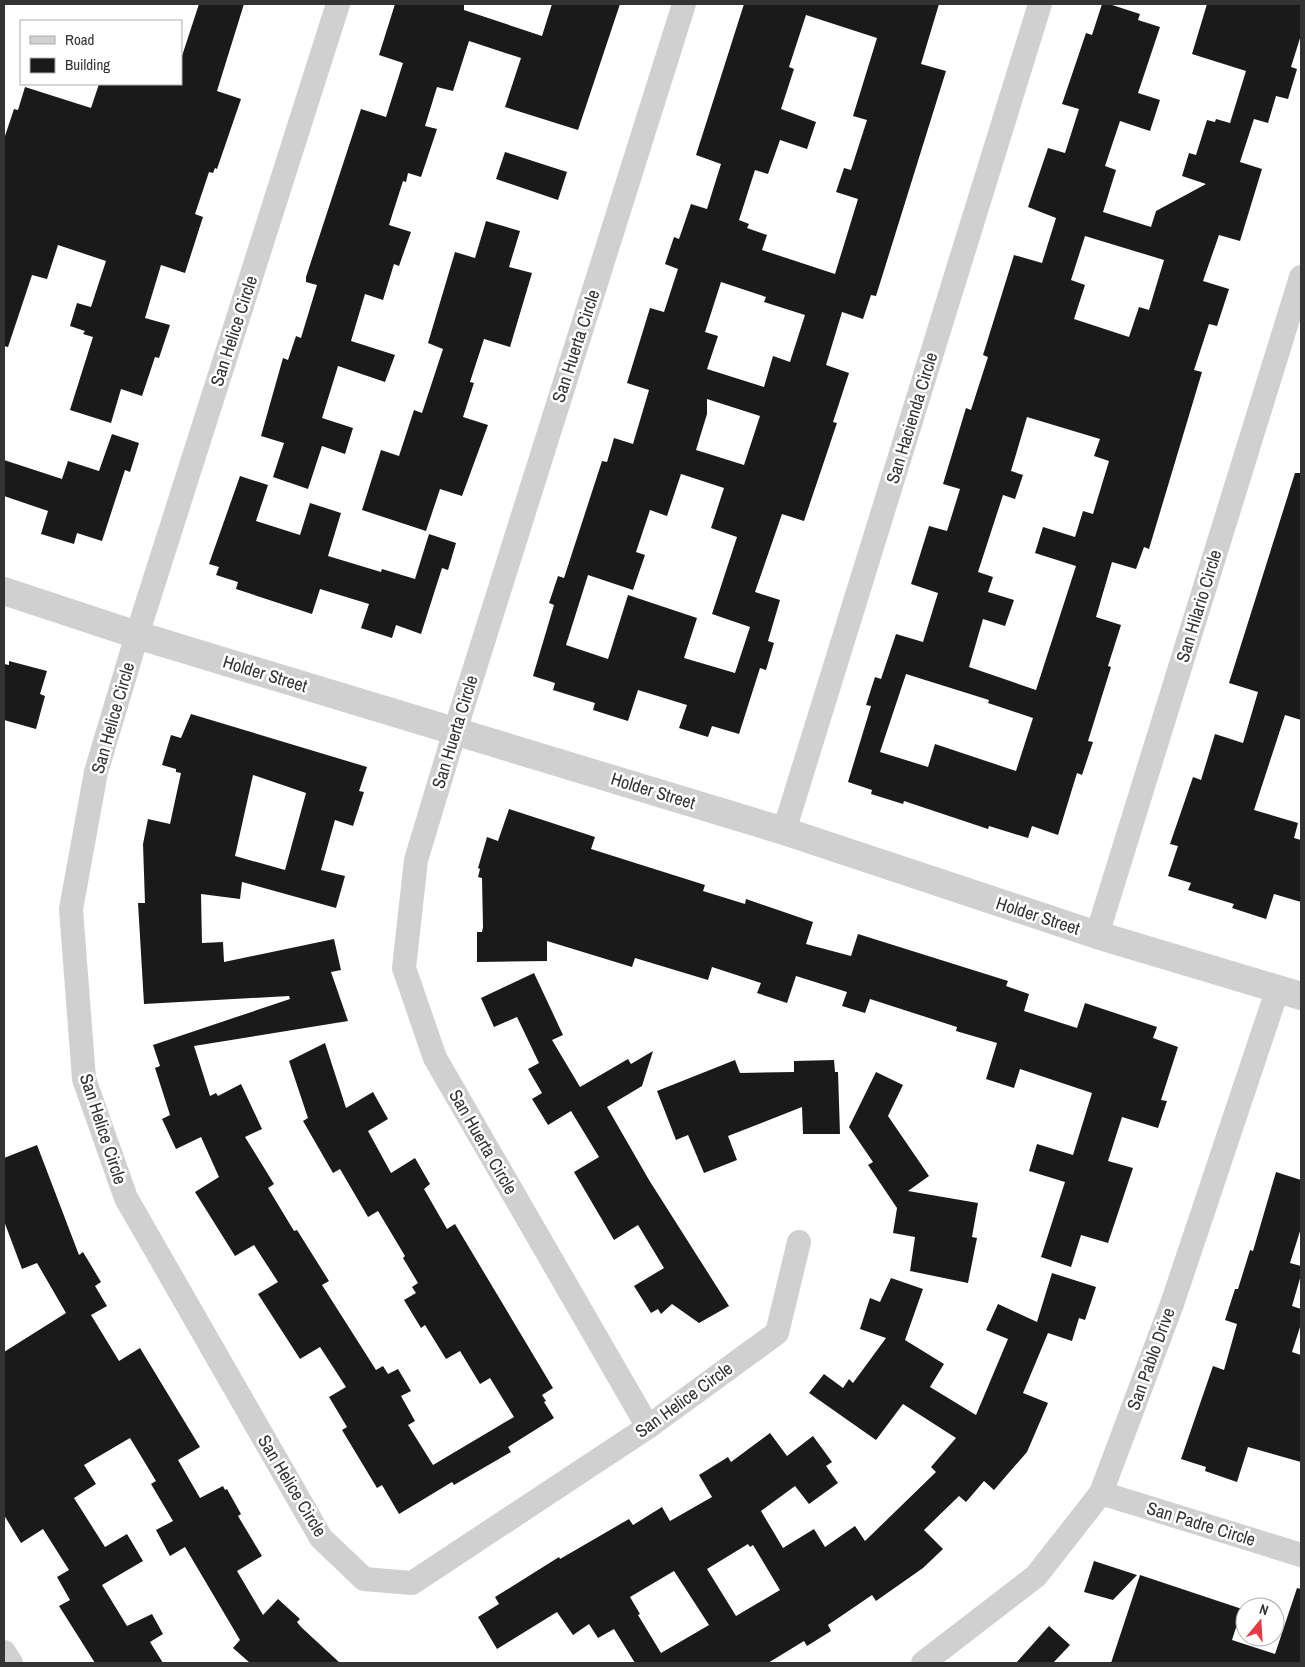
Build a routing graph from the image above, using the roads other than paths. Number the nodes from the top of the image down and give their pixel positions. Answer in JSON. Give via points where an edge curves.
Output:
{"nodes":[{"id":1,"x":338,"y":4,"type":"edge"},
{"id":2,"x":684,"y":4,"type":"edge"},
{"id":3,"x":1040,"y":4,"type":"edge"},
{"id":4,"x":1301,"y":278,"type":"edge"},
{"id":5,"x":4,"y":591,"type":"edge"},
{"id":6,"x":137,"y":635,"type":"junction"},
{"id":7,"x":455,"y":731,"type":"junction"},
{"id":8,"x":784,"y":831,"type":"junction"},
{"id":9,"x":1096,"y":935,"type":"junction"},
{"id":10,"x":1290,"y":992,"type":"edge"},
{"id":11,"x":799,"y":1242,"type":"dead end"},
{"id":12,"x":648,"y":1427,"type":"junction"},
{"id":13,"x":1101,"y":1493,"type":"junction"},
{"id":14,"x":1301,"y":1555,"type":"edge"},
{"id":15,"x":4,"y":1652,"type":"edge"},
{"id":16,"x":11,"y":1663,"type":"edge"},
{"id":17,"x":923,"y":1663,"type":"edge"}],
"edges":[{"from":1,"to":6,"type":"street","name":"San Helice Circle"},
{"from":2,"to":7,"type":"street","name":"San Huerta Circle"},
{"from":3,"to":8,"type":"street","name":"San Hacienda Circle"},
{"from":4,"to":9,"type":"street","name":"San Hilario Circle"},
{"from":5,"to":6,"type":"street","name":"Holder Street"},
{"from":6,"to":7,"type":"street","name":"Holder Street"},
{"from":6,"to":12,"type":"street","name":"San Helice Circle","via":[[96,772],[72,909],[84,1079],[126,1198],[321,1538],[364,1579],[412,1583]]},
{"from":7,"to":8,"type":"street","name":"Holder Street"},
{"from":7,"to":12,"type":"street","name":"San Huerta Circle","via":[[416,860],[404,968],[435,1058]]},
{"from":8,"to":9,"type":"street","name":"Holder Street"},
{"from":9,"to":10,"type":"street","name":"Holder Street"},
{"from":10,"to":13,"type":"street","name":"San Pablo Drive"},
{"from":11,"to":12,"type":"street","name":"San Helice Circle","via":[[777,1333]]},
{"from":13,"to":14,"type":"street","name":"San Padre Circle"},
{"from":13,"to":17,"type":"street","name":"San Pablo Drive","via":[[1036,1576]]},
{"from":15,"to":16,"type":"street"}]}
